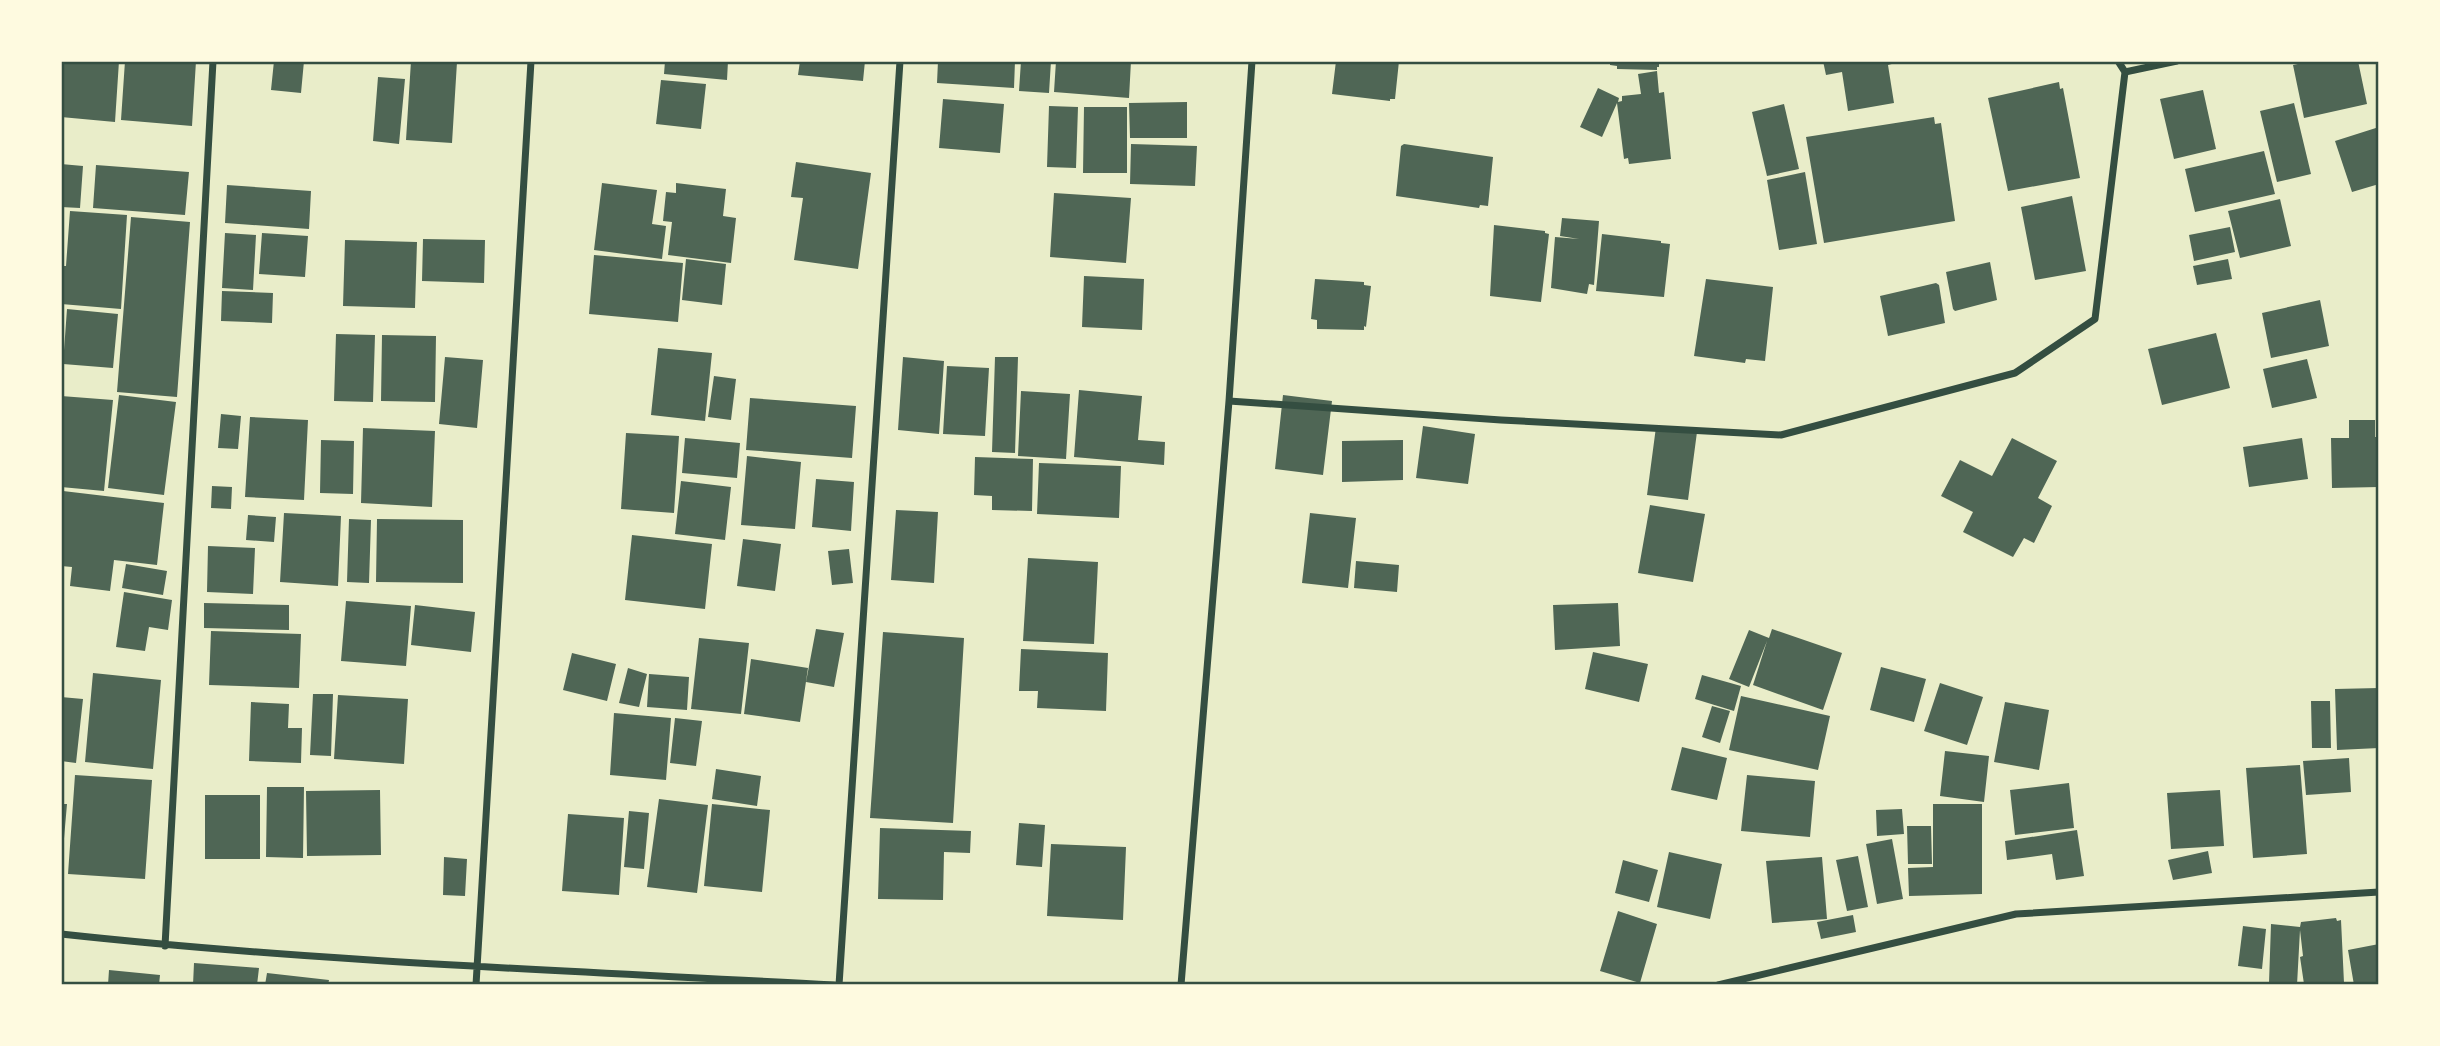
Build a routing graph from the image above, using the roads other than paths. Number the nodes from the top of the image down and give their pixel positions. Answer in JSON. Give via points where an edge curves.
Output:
{"nodes":[{"id":1,"x":213,"y":61,"type":"edge"},
{"id":2,"x":531,"y":61,"type":"edge"},
{"id":3,"x":900,"y":61,"type":"edge"},
{"id":4,"x":1252,"y":61,"type":"edge"},
{"id":5,"x":2118,"y":61,"type":"edge"},
{"id":6,"x":2177,"y":61,"type":"edge"},
{"id":7,"x":2124,"y":72,"type":"junction"},
{"id":8,"x":1229,"y":401,"type":"junction"},
{"id":9,"x":2379,"y":892,"type":"edge"},
{"id":10,"x":61,"y":934,"type":"edge"},
{"id":11,"x":165,"y":946,"type":"junction"},
{"id":12,"x":477,"y":966,"type":"junction"},
{"id":13,"x":476,"y":985,"type":"edge"},
{"id":14,"x":837,"y":985,"type":"edge"},
{"id":15,"x":1181,"y":985,"type":"edge"},
{"id":16,"x":1718,"y":985,"type":"edge"}],
"edges":[{"from":1,"to":11,"type":"street"},
{"from":2,"to":12,"type":"street"},
{"from":3,"to":14,"type":"street"},
{"from":4,"to":8,"type":"street"},
{"from":5,"to":7,"type":"street"},
{"from":6,"to":7,"type":"street"},
{"from":7,"to":8,"type":"street","via":[[2095,319],[2015,373],[1781,435]]},
{"from":8,"to":15,"type":"street"},
{"from":9,"to":16,"type":"street","via":[[2016,914]]},
{"from":10,"to":11,"type":"street"},
{"from":11,"to":12,"type":"street"},
{"from":12,"to":13,"type":"street"},
{"from":12,"to":14,"type":"street"}]}
